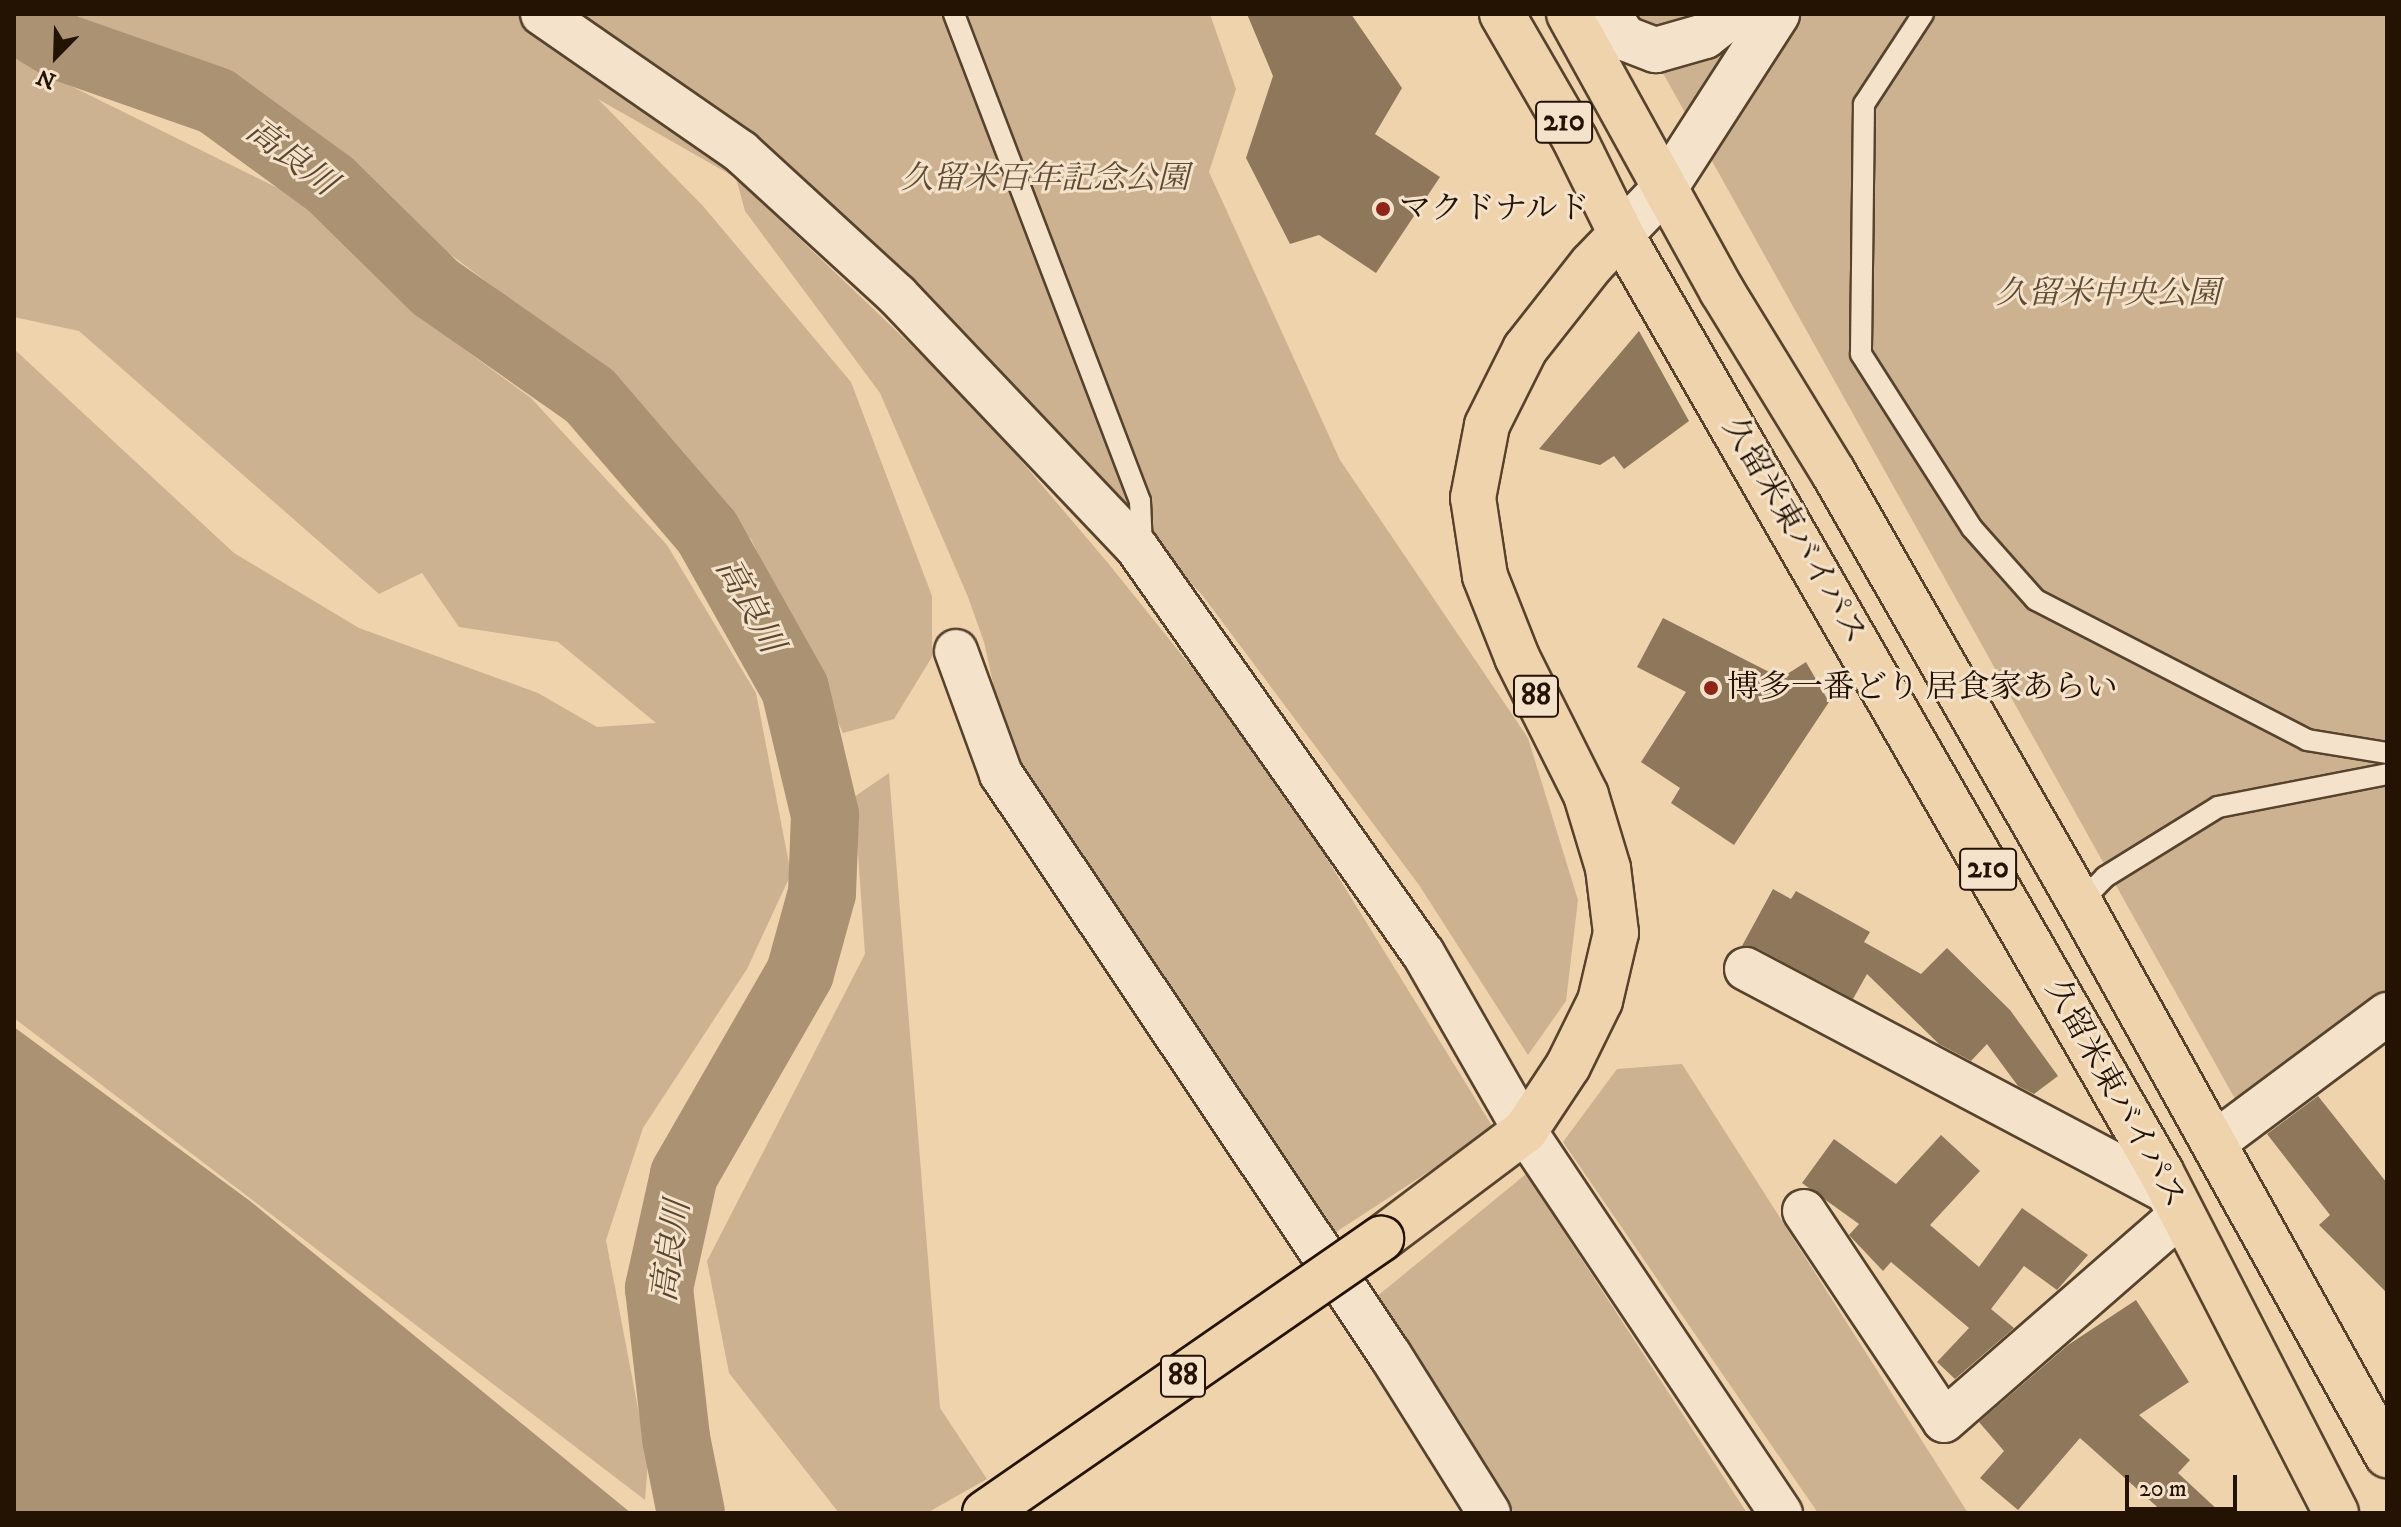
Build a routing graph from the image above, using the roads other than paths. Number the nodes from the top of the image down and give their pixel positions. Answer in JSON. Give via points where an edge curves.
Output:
{"nodes":[{"id":1,"x":954,"y":14,"type":"edge"},
{"id":2,"x":1502,"y":14,"type":"edge"},
{"id":3,"x":1569,"y":14,"type":"edge"},
{"id":4,"x":1608,"y":14,"type":"edge"},
{"id":5,"x":1733,"y":14,"type":"edge"},
{"id":6,"x":1777,"y":14,"type":"edge"},
{"id":7,"x":1923,"y":14,"type":"edge"},
{"id":8,"x":541,"y":15,"type":"edge"},
{"id":9,"x":1665,"y":188,"type":"junction"},
{"id":10,"x":1621,"y":234,"type":"junction"},
{"id":11,"x":1142,"y":554,"type":"junction"},
{"id":12,"x":956,"y":651,"type":"dead end"},
{"id":13,"x":2387,"y":753,"type":"edge"},
{"id":14,"x":2387,"y":774,"type":"edge"},
{"id":15,"x":2080,"y":903,"type":"junction"},
{"id":16,"x":1746,"y":969,"type":"dead end"},
{"id":17,"x":2387,"y":1014,"type":"edge"},
{"id":18,"x":1525,"y":1131,"type":"junction"},
{"id":19,"x":2214,"y":1143,"type":"junction"},
{"id":20,"x":1804,"y":1211,"type":"dead end"},
{"id":21,"x":2180,"y":1215,"type":"junction"},
{"id":22,"x":2210,"y":1266,"type":"junction"},
{"id":23,"x":2387,"y":1455,"type":"edge"},
{"id":24,"x":985,"y":1513,"type":"edge"},
{"id":25,"x":1489,"y":1513,"type":"edge"},
{"id":26,"x":1781,"y":1513,"type":"edge"},
{"id":27,"x":2336,"y":1513,"type":"edge"}],
"edges":[{"from":1,"to":11,"type":"lane","via":[[1140,501]]},
{"from":2,"to":10,"type":"main road","name":"久留米東バイパス","number":"210","via":[[1575,140]]},
{"from":3,"to":9,"type":"main road","name":"久留米東バイパス","number":"210"},
{"from":4,"to":5,"type":"street","via":[[1624,38],[1656,50],[1705,36]]},
{"from":6,"to":9,"type":"street"},
{"from":7,"to":13,"type":"lane","via":[[1864,104],[1861,354],[1972,528],[2036,600],[2307,740]]},
{"from":8,"to":11,"type":"street","via":[[752,162],[897,295]]},
{"from":9,"to":10,"type":"street"},
{"from":9,"to":15,"type":"main road","name":"久留米東バイパス","number":"210"},
{"from":10,"to":18,"type":"main road","number":"88","via":[[1525,349],[1487,425],[1473,498],[1485,576],[1517,657],[1586,795],[1608,868],[1616,933],[1600,1001],[1568,1066]]},
{"from":10,"to":22,"type":"main road","name":"久留米東バイパス","number":"210","via":[[2153,1158]]},
{"from":11,"to":18,"type":"street","via":[[1423,953]]},
{"from":12,"to":25,"type":"street","via":[[1001,774],[1390,1355]]},
{"from":14,"to":15,"type":"lane","via":[[2218,807],[2105,877]]},
{"from":15,"to":19,"type":"main road","name":"久留米東バイパス","number":"210"},
{"from":16,"to":21,"type":"street","via":[[2167,1192]]},
{"from":17,"to":19,"type":"street"},
{"from":18,"to":24,"type":"main road","number":"88","bridge":true,"via":[[1381,1239]]},
{"from":18,"to":26,"type":"street"},
{"from":19,"to":23,"type":"main road","name":"久留米東バイパス","number":"210"},
{"from":20,"to":21,"type":"street","via":[[1944,1421]]},
{"from":21,"to":22,"type":"street"},
{"from":22,"to":27,"type":"main road","name":"久留米東バイパス","number":"210"}]}
